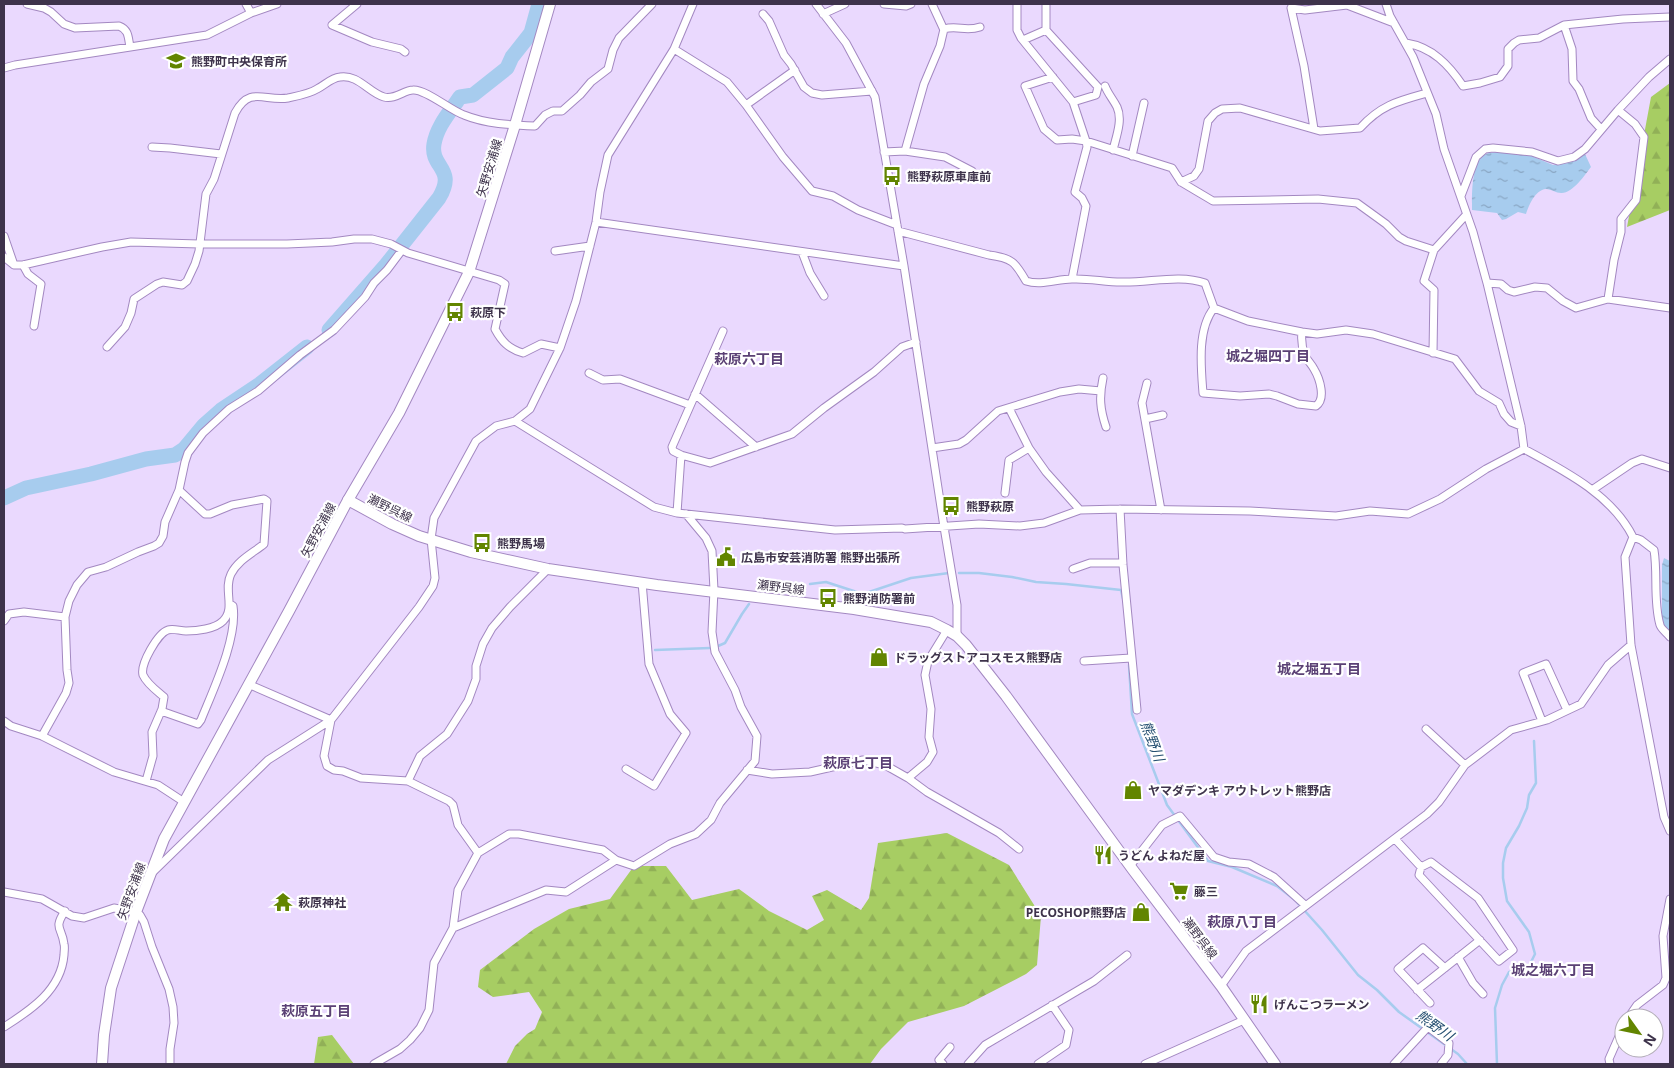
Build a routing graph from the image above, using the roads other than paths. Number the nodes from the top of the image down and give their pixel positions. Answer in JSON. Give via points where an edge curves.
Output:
{"nodes":[{"id":1,"x":27,"y":4,"type":"edge"},
{"id":2,"x":246,"y":4,"type":"edge"},
{"id":3,"x":277,"y":4,"type":"edge"},
{"id":4,"x":357,"y":4,"type":"edge"},
{"id":5,"x":550,"y":4,"type":"edge"},
{"id":6,"x":652,"y":4,"type":"edge"},
{"id":7,"x":693,"y":4,"type":"edge"},
{"id":8,"x":816,"y":4,"type":"edge"},
{"id":9,"x":845,"y":4,"type":"edge"},
{"id":10,"x":884,"y":4,"type":"edge"},
{"id":11,"x":911,"y":4,"type":"edge"},
{"id":12,"x":932,"y":4,"type":"edge"},
{"id":13,"x":1017,"y":4,"type":"edge"},
{"id":14,"x":1046,"y":4,"type":"edge"},
{"id":15,"x":1386,"y":4,"type":"edge"},
{"id":16,"x":251,"y":13,"type":"junction"},
{"id":17,"x":763,"y":14,"type":"dead end"},
{"id":18,"x":823,"y":14,"type":"junction"},
{"id":19,"x":1670,"y":17,"type":"edge"},
{"id":20,"x":1394,"y":23,"type":"junction"},
{"id":21,"x":1564,"y":25,"type":"junction"},
{"id":22,"x":980,"y":27,"type":"dead end"},
{"id":23,"x":944,"y":30,"type":"junction"},
{"id":24,"x":1046,"y":30,"type":"junction"},
{"id":25,"x":1023,"y":40,"type":"junction"},
{"id":26,"x":1406,"y":43,"type":"junction"},
{"id":27,"x":130,"y":47,"type":"junction"},
{"id":28,"x":674,"y":49,"type":"junction"},
{"id":29,"x":406,"y":52,"type":"dead end"},
{"id":30,"x":1670,"y":59,"type":"edge"},
{"id":31,"x":4,"y":68,"type":"edge"},
{"id":32,"x":795,"y":70,"type":"junction"},
{"id":33,"x":1053,"y":77,"type":"junction"},
{"id":34,"x":1105,"y":86,"type":"dead end"},
{"id":35,"x":872,"y":91,"type":"junction"},
{"id":36,"x":1428,"y":93,"type":"junction"},
{"id":37,"x":1073,"y":102,"type":"junction"},
{"id":38,"x":1144,"y":103,"type":"dead end"},
{"id":39,"x":746,"y":105,"type":"junction"},
{"id":40,"x":1618,"y":110,"type":"junction"},
{"id":41,"x":515,"y":125,"type":"junction"},
{"id":42,"x":1314,"y":129,"type":"junction"},
{"id":43,"x":1601,"y":129,"type":"junction"},
{"id":44,"x":1086,"y":141,"type":"junction"},
{"id":45,"x":152,"y":148,"type":"dead end"},
{"id":46,"x":1113,"y":150,"type":"junction"},
{"id":47,"x":905,"y":151,"type":"junction"},
{"id":48,"x":884,"y":152,"type":"junction"},
{"id":49,"x":221,"y":154,"type":"junction"},
{"id":50,"x":1132,"y":156,"type":"junction"},
{"id":51,"x":972,"y":171,"type":"dead end"},
{"id":52,"x":1181,"y":182,"type":"junction"},
{"id":53,"x":1461,"y":196,"type":"junction"},
{"id":54,"x":1466,"y":214,"type":"junction"},
{"id":55,"x":596,"y":222,"type":"junction"},
{"id":56,"x":898,"y":228,"type":"junction"},
{"id":57,"x":4,"y":236,"type":"edge"},
{"id":58,"x":199,"y":244,"type":"junction"},
{"id":59,"x":590,"y":246,"type":"junction"},
{"id":60,"x":402,"y":250,"type":"junction"},
{"id":61,"x":1434,"y":250,"type":"junction"},
{"id":62,"x":555,"y":251,"type":"dead end"},
{"id":63,"x":802,"y":252,"type":"junction"},
{"id":64,"x":9,"y":262,"type":"edge"},
{"id":65,"x":23,"y":265,"type":"junction"},
{"id":66,"x":904,"y":266,"type":"junction"},
{"id":67,"x":4,"y":270,"type":"edge"},
{"id":68,"x":470,"y":272,"type":"junction"},
{"id":69,"x":1072,"y":279,"type":"junction"},
{"id":70,"x":1488,"y":283,"type":"junction"},
{"id":71,"x":824,"y":296,"type":"dead end"},
{"id":72,"x":1608,"y":299,"type":"junction"},
{"id":73,"x":1670,"y":307,"type":"edge"},
{"id":74,"x":1214,"y":308,"type":"junction"},
{"id":75,"x":34,"y":326,"type":"dead end"},
{"id":76,"x":722,"y":331,"type":"dead end"},
{"id":77,"x":1302,"y":332,"type":"junction"},
{"id":78,"x":916,"y":342,"type":"junction"},
{"id":79,"x":107,"y":347,"type":"dead end"},
{"id":80,"x":560,"y":348,"type":"junction"},
{"id":81,"x":1433,"y":353,"type":"junction"},
{"id":82,"x":589,"y":373,"type":"dead end"},
{"id":83,"x":1103,"y":378,"type":"dead end"},
{"id":84,"x":1147,"y":383,"type":"dead end"},
{"id":85,"x":1100,"y":391,"type":"junction"},
{"id":86,"x":695,"y":394,"type":"junction"},
{"id":87,"x":690,"y":405,"type":"junction"},
{"id":88,"x":1009,"y":408,"type":"junction"},
{"id":89,"x":1162,"y":416,"type":"dead end"},
{"id":90,"x":1145,"y":419,"type":"junction"},
{"id":91,"x":514,"y":421,"type":"junction"},
{"id":92,"x":1106,"y":426,"type":"dead end"},
{"id":93,"x":1521,"y":426,"type":"junction"},
{"id":94,"x":756,"y":447,"type":"junction"},
{"id":95,"x":932,"y":448,"type":"junction"},
{"id":96,"x":1029,"y":448,"type":"junction"},
{"id":97,"x":1524,"y":449,"type":"junction"},
{"id":98,"x":681,"y":455,"type":"junction"},
{"id":99,"x":1670,"y":468,"type":"edge"},
{"id":100,"x":179,"y":490,"type":"junction"},
{"id":101,"x":1592,"y":490,"type":"junction"},
{"id":102,"x":1005,"y":493,"type":"dead end"},
{"id":103,"x":348,"y":500,"type":"junction"},
{"id":104,"x":1120,"y":509,"type":"junction"},
{"id":105,"x":1080,"y":510,"type":"junction"},
{"id":106,"x":1161,"y":510,"type":"junction"},
{"id":107,"x":677,"y":513,"type":"junction"},
{"id":108,"x":686,"y":514,"type":"junction"},
{"id":109,"x":944,"y":527,"type":"junction"},
{"id":110,"x":1633,"y":537,"type":"junction"},
{"id":111,"x":431,"y":540,"type":"junction"},
{"id":112,"x":1123,"y":563,"type":"junction"},
{"id":113,"x":1073,"y":568,"type":"dead end"},
{"id":114,"x":548,"y":569,"type":"junction"},
{"id":115,"x":642,"y":582,"type":"junction"},
{"id":116,"x":714,"y":590,"type":"junction"},
{"id":117,"x":230,"y":604,"type":"junction"},
{"id":118,"x":65,"y":617,"type":"junction"},
{"id":119,"x":4,"y":621,"type":"edge"},
{"id":120,"x":947,"y":630,"type":"junction"},
{"id":121,"x":957,"y":636,"type":"junction"},
{"id":122,"x":1670,"y":637,"type":"edge"},
{"id":123,"x":1631,"y":645,"type":"junction"},
{"id":124,"x":1131,"y":658,"type":"junction"},
{"id":125,"x":1084,"y":661,"type":"dead end"},
{"id":126,"x":248,"y":684,"type":"junction"},
{"id":127,"x":1137,"y":710,"type":"dead end"},
{"id":128,"x":1567,"y":710,"type":"junction"},
{"id":129,"x":161,"y":711,"type":"junction"},
{"id":130,"x":331,"y":720,"type":"junction"},
{"id":131,"x":4,"y":721,"type":"edge"},
{"id":132,"x":1542,"y":721,"type":"junction"},
{"id":133,"x":1426,"y":729,"type":"dead end"},
{"id":134,"x":42,"y":736,"type":"junction"},
{"id":135,"x":1465,"y":765,"type":"junction"},
{"id":136,"x":626,"y":769,"type":"dead end"},
{"id":137,"x":747,"y":770,"type":"junction"},
{"id":138,"x":908,"y":778,"type":"junction"},
{"id":139,"x":146,"y":781,"type":"junction"},
{"id":140,"x":408,"y":782,"type":"junction"},
{"id":141,"x":184,"y":802,"type":"junction"},
{"id":142,"x":1670,"y":831,"type":"edge"},
{"id":143,"x":1395,"y":839,"type":"junction"},
{"id":144,"x":1019,"y":849,"type":"dead end"},
{"id":145,"x":478,"y":853,"type":"junction"},
{"id":146,"x":616,"y":860,"type":"junction"},
{"id":147,"x":1130,"y":866,"type":"junction"},
{"id":148,"x":1422,"y":867,"type":"junction"},
{"id":149,"x":150,"y":874,"type":"junction"},
{"id":150,"x":4,"y":892,"type":"edge"},
{"id":151,"x":1670,"y":899,"type":"edge"},
{"id":152,"x":1305,"y":905,"type":"junction"},
{"id":153,"x":64,"y":911,"type":"junction"},
{"id":154,"x":136,"y":912,"type":"junction"},
{"id":155,"x":453,"y":928,"type":"junction"},
{"id":156,"x":1480,"y":940,"type":"junction"},
{"id":157,"x":1128,"y":955,"type":"dead end"},
{"id":158,"x":1458,"y":957,"type":"junction"},
{"id":159,"x":1445,"y":968,"type":"junction"},
{"id":160,"x":1221,"y":986,"type":"junction"},
{"id":161,"x":1417,"y":990,"type":"junction"},
{"id":162,"x":1483,"y":994,"type":"dead end"},
{"id":163,"x":1430,"y":1003,"type":"dead end"},
{"id":164,"x":1052,"y":1005,"type":"junction"},
{"id":165,"x":1635,"y":1008,"type":"edge"},
{"id":166,"x":1244,"y":1020,"type":"junction"},
{"id":167,"x":4,"y":1027,"type":"edge"},
{"id":168,"x":950,"y":1047,"type":"dead end"},
{"id":169,"x":1614,"y":1048,"type":"edge"},
{"id":170,"x":102,"y":1064,"type":"edge"},
{"id":171,"x":170,"y":1064,"type":"edge"},
{"id":172,"x":374,"y":1064,"type":"edge"},
{"id":173,"x":943,"y":1064,"type":"edge"},
{"id":174,"x":968,"y":1064,"type":"edge"},
{"id":175,"x":1038,"y":1064,"type":"edge"},
{"id":176,"x":1145,"y":1064,"type":"edge"},
{"id":177,"x":1275,"y":1064,"type":"edge"},
{"id":178,"x":1394,"y":1064,"type":"edge"},
{"id":179,"x":1441,"y":1064,"type":"edge"},
{"id":180,"x":1610,"y":1064,"type":"edge"}],
"edges":[{"from":1,"to":27,"type":"street","via":[[44,8],[64,24],[75,28],[125,28]]},
{"from":2,"to":16,"type":"street"},
{"from":3,"to":16,"type":"street"},
{"from":4,"to":29,"type":"street","via":[[332,25]]},
{"from":5,"to":41,"type":"main road","name":"矢野安浦線"},
{"from":6,"to":41,"type":"street","via":[[619,38],[608,69],[569,105],[562,111],[545,115],[535,126]]},
{"from":7,"to":28,"type":"street"},
{"from":8,"to":18,"type":"street"},
{"from":9,"to":18,"type":"street"},
{"from":10,"to":11,"type":"street"},
{"from":12,"to":23,"type":"street"},
{"from":13,"to":25,"type":"street","via":[[1017,30]]},
{"from":14,"to":24,"type":"street"},
{"from":15,"to":20,"type":"street"},
{"from":16,"to":27,"type":"street","via":[[207,34]]},
{"from":17,"to":32,"type":"street"},
{"from":18,"to":35,"type":"street","via":[[846,43]]},
{"from":19,"to":21,"type":"street"},
{"from":20,"to":26,"type":"street"},
{"from":20,"to":42,"type":"street","via":[[1347,5],[1306,10],[1290,8]]},
{"from":21,"to":26,"type":"street","via":[[1540,38],[1514,43],[1508,50],[1508,66],[1500,77],[1463,86],[1442,60],[1417,44]]},
{"from":21,"to":43,"type":"street","via":[[1572,49],[1573,81],[1591,118]]},
{"from":22,"to":23,"type":"street"},
{"from":23,"to":47,"type":"street"},
{"from":24,"to":25,"type":"street"},
{"from":24,"to":37,"type":"street","via":[[1098,87],[1096,95]]},
{"from":25,"to":33,"type":"street"},
{"from":26,"to":36,"type":"street"},
{"from":27,"to":31,"type":"street"},
{"from":28,"to":39,"type":"street","via":[[727,82]]},
{"from":28,"to":55,"type":"street","via":[[608,155]]},
{"from":30,"to":40,"type":"street"},
{"from":32,"to":35,"type":"street","via":[[804,87],[812,93]]},
{"from":32,"to":39,"type":"street"},
{"from":33,"to":37,"type":"street"},
{"from":33,"to":44,"type":"street","via":[[1025,86],[1044,129],[1057,140]]},
{"from":34,"to":46,"type":"street","via":[[1120,117]]},
{"from":35,"to":48,"type":"street"},
{"from":36,"to":42,"type":"street","via":[[1388,106],[1360,128]]},
{"from":36,"to":53,"type":"street"},
{"from":37,"to":44,"type":"street"},
{"from":38,"to":50,"type":"street"},
{"from":39,"to":56,"type":"street","via":[[783,157],[812,190],[833,196]]},
{"from":40,"to":43,"type":"street"},
{"from":40,"to":72,"type":"street","via":[[1635,124],[1644,137],[1636,200],[1621,219]]},
{"from":41,"to":49,"type":"street","via":[[463,115],[414,90],[384,97],[354,79],[340,76],[316,90],[286,98],[248,97],[235,113]]},
{"from":41,"to":68,"type":"main road","name":"矢野安浦線"},
{"from":42,"to":52,"type":"street","via":[[1240,108],[1222,109],[1208,121],[1199,169],[1194,176]]},
{"from":43,"to":53,"type":"street","via":[[1585,150],[1564,160],[1552,160],[1532,152],[1485,150],[1476,157]]},
{"from":44,"to":46,"type":"street"},
{"from":44,"to":69,"type":"street","via":[[1075,192],[1086,206]]},
{"from":45,"to":49,"type":"street"},
{"from":46,"to":50,"type":"street"},
{"from":47,"to":48,"type":"street"},
{"from":47,"to":51,"type":"street","via":[[945,157]]},
{"from":48,"to":56,"type":"street"},
{"from":49,"to":58,"type":"street","via":[[206,194]]},
{"from":50,"to":52,"type":"street","via":[[1172,168]]},
{"from":52,"to":61,"type":"street","via":[[1212,201],[1318,199],[1357,203],[1406,241]]},
{"from":53,"to":54,"type":"street"},
{"from":54,"to":61,"type":"street"},
{"from":54,"to":70,"type":"street"},
{"from":55,"to":59,"type":"street"},
{"from":55,"to":63,"type":"street"},
{"from":56,"to":66,"type":"street"},
{"from":56,"to":69,"type":"street","via":[[1004,257],[1017,266],[1026,281]]},
{"from":57,"to":64,"type":"street"},
{"from":58,"to":60,"type":"street","via":[[286,244],[372,239]]},
{"from":58,"to":65,"type":"street","via":[[115,244]]},
{"from":58,"to":79,"type":"street","via":[[187,281],[182,285],[156,284],[134,299],[125,327]]},
{"from":59,"to":62,"type":"street"},
{"from":59,"to":80,"type":"street"},
{"from":60,"to":68,"type":"street"},
{"from":60,"to":100,"type":"street","via":[[334,330],[209,426],[188,453]]},
{"from":61,"to":81,"type":"street","via":[[1424,281],[1434,290]]},
{"from":63,"to":66,"type":"street"},
{"from":63,"to":71,"type":"street"},
{"from":64,"to":65,"type":"street"},
{"from":64,"to":67,"type":"street"},
{"from":65,"to":75,"type":"street","via":[[28,274],[41,284]]},
{"from":66,"to":78,"type":"street"},
{"from":68,"to":80,"type":"street","via":[[505,284],[495,329],[504,344],[523,353],[541,344]]},
{"from":68,"to":103,"type":"main road","name":"矢野安浦線","via":[[399,413]]},
{"from":69,"to":74,"type":"street","via":[[1201,281],[1207,286]]},
{"from":70,"to":72,"type":"street","via":[[1501,284],[1514,292],[1547,288],[1576,308]]},
{"from":70,"to":93,"type":"street"},
{"from":72,"to":73,"type":"street"},
{"from":74,"to":77,"type":"street","via":[[1248,322]]},
{"from":74,"to":77,"type":"street","via":[[1208,314],[1203,331],[1203,393],[1269,394],[1298,404],[1316,406],[1322,399],[1320,386],[1305,355]]},
{"from":76,"to":86,"type":"street"},
{"from":77,"to":81,"type":"street","via":[[1360,332]]},
{"from":78,"to":94,"type":"street","via":[[902,347],[792,434]]},
{"from":78,"to":95,"type":"street"},
{"from":80,"to":91,"type":"street","via":[[530,409]]},
{"from":81,"to":93,"type":"street","via":[[1455,359],[1479,391],[1499,403],[1511,422]]},
{"from":82,"to":87,"type":"street","via":[[603,380],[620,378]]},
{"from":83,"to":85,"type":"street"},
{"from":84,"to":90,"type":"street","via":[[1142,403]]},
{"from":85,"to":88,"type":"street","via":[[1060,392]]},
{"from":85,"to":92,"type":"street"},
{"from":86,"to":87,"type":"street"},
{"from":86,"to":94,"type":"street"},
{"from":87,"to":98,"type":"street","via":[[672,447]]},
{"from":88,"to":95,"type":"street","via":[[998,411],[959,444]]},
{"from":88,"to":96,"type":"street"},
{"from":89,"to":90,"type":"street"},
{"from":90,"to":106,"type":"street"},
{"from":91,"to":107,"type":"street","via":[[654,507]]},
{"from":91,"to":111,"type":"street","via":[[496,426],[476,441],[434,518]]},
{"from":93,"to":97,"type":"street"},
{"from":94,"to":98,"type":"street","via":[[710,463]]},
{"from":95,"to":109,"type":"street"},
{"from":96,"to":102,"type":"street","via":[[1009,460]]},
{"from":96,"to":105,"type":"street"},
{"from":97,"to":101,"type":"street"},
{"from":97,"to":106,"type":"street","via":[[1440,499],[1408,514],[1370,511],[1336,516]]},
{"from":98,"to":107,"type":"street"},
{"from":99,"to":101,"type":"street","via":[[1642,459]]},
{"from":100,"to":117,"type":"street","via":[[205,514],[260,499],[267,502],[264,544],[239,562],[230,575],[227,586]]},
{"from":100,"to":118,"type":"street","via":[[159,542],[88,572],[77,585]]},
{"from":101,"to":110,"type":"street","via":[[1625,521]]},
{"from":103,"to":111,"type":"main road","name":"瀬野呉線","via":[[392,524]]},
{"from":103,"to":126,"type":"main road","name":"矢野安浦線"},
{"from":104,"to":105,"type":"street"},
{"from":104,"to":106,"type":"street"},
{"from":104,"to":112,"type":"street"},
{"from":105,"to":109,"type":"street","via":[[1044,524]]},
{"from":107,"to":108,"type":"street"},
{"from":108,"to":109,"type":"street","via":[[835,530]]},
{"from":108,"to":116,"type":"street","via":[[706,538],[712,551]]},
{"from":109,"to":121,"type":"street","via":[[957,605]]},
{"from":110,"to":122,"type":"street","via":[[1654,550],[1660,627]]},
{"from":110,"to":123,"type":"street","via":[[1625,556]]},
{"from":111,"to":114,"type":"main road","name":"瀬野呉線"},
{"from":111,"to":130,"type":"street","via":[[433,586]]},
{"from":112,"to":113,"type":"street","via":[[1090,563]]},
{"from":112,"to":124,"type":"street"},
{"from":114,"to":115,"type":"main road","name":"瀬野呉線"},
{"from":114,"to":140,"type":"street","via":[[492,628],[483,644],[468,701],[447,734],[420,756]]},
{"from":115,"to":116,"type":"main road","name":"瀬野呉線"},
{"from":115,"to":136,"type":"street","via":[[649,664],[670,714],[686,733],[654,786]]},
{"from":116,"to":120,"type":"main road","name":"瀬野呉線","via":[[854,608],[931,622]]},
{"from":116,"to":137,"type":"street","via":[[712,632],[715,652],[757,736],[755,761]]},
{"from":117,"to":129,"type":"street","via":[[234,612],[227,649],[201,720],[198,724]]},
{"from":117,"to":129,"type":"street","via":[[222,622],[198,630],[169,629],[162,633],[150,651],[143,674],[164,697]]},
{"from":118,"to":119,"type":"street","via":[[24,612],[9,614]]},
{"from":118,"to":134,"type":"street","via":[[69,682]]},
{"from":120,"to":121,"type":"main road","name":"瀬野呉線"},
{"from":120,"to":138,"type":"street","via":[[928,662],[925,675],[931,709],[929,737],[934,752]]},
{"from":121,"to":147,"type":"main road","name":"瀬野呉線","via":[[1006,696]]},
{"from":123,"to":128,"type":"street","via":[[1608,664],[1581,704]]},
{"from":123,"to":142,"type":"street","via":[[1664,817]]},
{"from":124,"to":125,"type":"street"},
{"from":124,"to":127,"type":"street"},
{"from":126,"to":130,"type":"street"},
{"from":126,"to":141,"type":"main road","name":"矢野安浦線"},
{"from":128,"to":132,"type":"street"},
{"from":128,"to":132,"type":"street","via":[[1546,664],[1523,673]]},
{"from":129,"to":139,"type":"street","via":[[152,732],[153,756]]},
{"from":130,"to":140,"type":"street","via":[[324,756],[327,766],[361,778]]},
{"from":130,"to":149,"type":"street","via":[[268,760]]},
{"from":131,"to":134,"type":"street"},
{"from":132,"to":135,"type":"street","via":[[1511,730]]},
{"from":133,"to":135,"type":"street"},
{"from":134,"to":139,"type":"street","via":[[114,772]]},
{"from":135,"to":143,"type":"street","via":[[1439,802]]},
{"from":137,"to":138,"type":"street","via":[[772,774],[810,772],[864,760],[884,765]]},
{"from":137,"to":146,"type":"street","via":[[720,803],[711,820],[696,834],[670,844],[634,866]]},
{"from":138,"to":144,"type":"street"},
{"from":139,"to":141,"type":"street"},
{"from":140,"to":145,"type":"street","via":[[453,805],[458,825]]},
{"from":141,"to":149,"type":"main road","name":"矢野安浦線"},
{"from":143,"to":148,"type":"street"},
{"from":143,"to":152,"type":"street"},
{"from":145,"to":146,"type":"street","via":[[509,834],[519,834],[603,850]]},
{"from":145,"to":155,"type":"street","via":[[458,890]]},
{"from":146,"to":155,"type":"street","via":[[566,892],[546,890]]},
{"from":147,"to":152,"type":"street","via":[[1162,825],[1180,816],[1214,857],[1249,864],[1274,877]]},
{"from":147,"to":160,"type":"main road","name":"瀬野呉線"},
{"from":148,"to":156,"type":"street","via":[[1419,876]]},
{"from":148,"to":156,"type":"street","via":[[1431,862],[1478,898],[1513,950],[1499,960]]},
{"from":149,"to":154,"type":"main road","name":"矢野安浦線"},
{"from":150,"to":153,"type":"street","via":[[42,899]]},
{"from":151,"to":165,"type":"street","via":[[1663,936],[1666,978],[1663,985]]},
{"from":152,"to":160,"type":"street","via":[[1246,951]]},
{"from":153,"to":154,"type":"street","via":[[84,918],[114,908]]},
{"from":153,"to":167,"type":"street","via":[[58,921],[65,944],[63,966],[55,983],[38,1003]]},
{"from":154,"to":170,"type":"main road","name":"矢野安浦線","via":[[111,988]]},
{"from":154,"to":171,"type":"street","via":[[144,922],[169,989],[174,1023]]},
{"from":155,"to":172,"type":"street","via":[[434,963],[429,1010],[420,1028],[400,1049]]},
{"from":156,"to":158,"type":"street"},
{"from":157,"to":164,"type":"street","via":[[1094,981]]},
{"from":158,"to":159,"type":"street"},
{"from":158,"to":162,"type":"street"},
{"from":159,"to":161,"type":"street"},
{"from":159,"to":161,"type":"street","via":[[1423,948],[1398,969]]},
{"from":160,"to":166,"type":"main road","name":"瀬野呉線"},
{"from":161,"to":163,"type":"street"},
{"from":164,"to":174,"type":"street","via":[[985,1045]]},
{"from":164,"to":175,"type":"street","via":[[1069,1030],[1066,1045]]},
{"from":166,"to":176,"type":"street"},
{"from":166,"to":177,"type":"main road","name":"瀬野呉線"},
{"from":168,"to":173,"type":"street","via":[[939,1060]]},
{"from":169,"to":180,"type":"street"},
{"from":178,"to":179,"type":"street","via":[[1428,1027],[1449,1043],[1448,1055]]}]}
